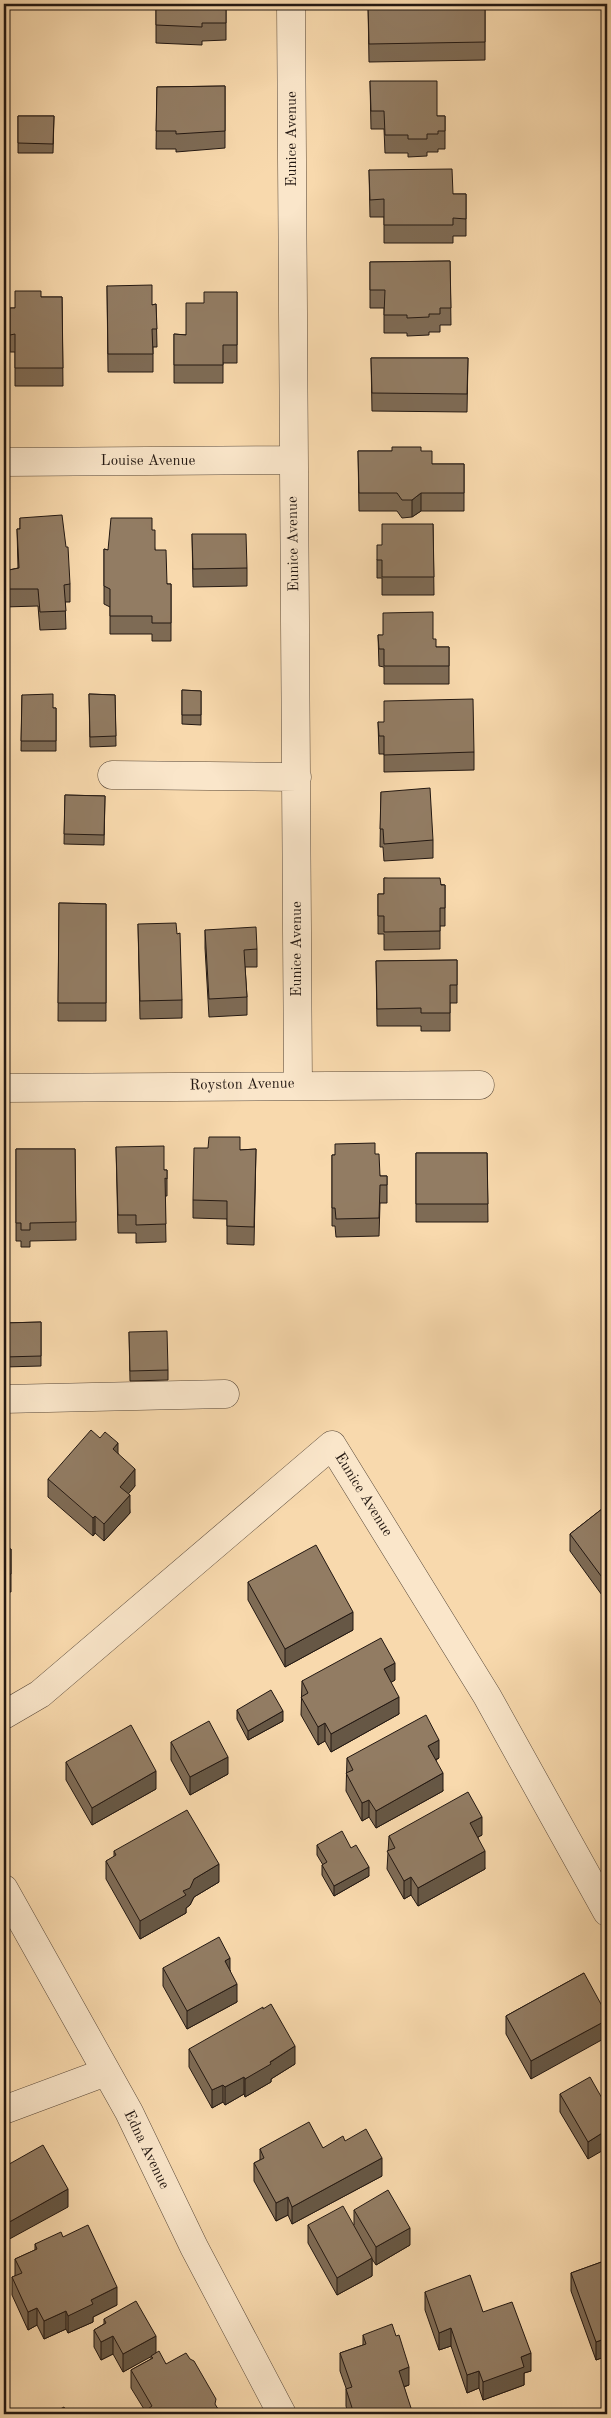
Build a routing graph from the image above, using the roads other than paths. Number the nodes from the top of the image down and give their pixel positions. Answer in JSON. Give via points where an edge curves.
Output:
{"nodes":[{"id":1,"x":291,"y":4,"type":"edge"},
{"id":2,"x":292,"y":460,"type":"junction"},
{"id":3,"x":4,"y":462,"type":"edge"},
{"id":4,"x":112,"y":775,"type":"dead end"},
{"id":5,"x":297,"y":777,"type":"junction"},
{"id":6,"x":298,"y":1085,"type":"junction"},
{"id":7,"x":480,"y":1085,"type":"dead end"},
{"id":8,"x":4,"y":1088,"type":"edge"},
{"id":9,"x":225,"y":1394,"type":"dead end"},
{"id":10,"x":4,"y":1399,"type":"edge"},
{"id":11,"x":4,"y":1715,"type":"edge"},
{"id":12,"x":4,"y":1889,"type":"edge"},
{"id":13,"x":607,"y":1912,"type":"edge"},
{"id":14,"x":106,"y":2072,"type":"junction"},
{"id":15,"x":4,"y":2110,"type":"edge"},
{"id":16,"x":282,"y":2414,"type":"edge"}],
"edges":[{"from":1,"to":2,"type":"street","name":"Eunice Avenue"},
{"from":2,"to":3,"type":"street","name":"Louise Avenue"},
{"from":2,"to":5,"type":"street","name":"Eunice Avenue"},
{"from":4,"to":5,"type":"street"},
{"from":5,"to":6,"type":"street","name":"Eunice Avenue"},
{"from":6,"to":7,"type":"street","name":"Royston Avenue"},
{"from":6,"to":8,"type":"street","name":"Royston Avenue"},
{"from":9,"to":10,"type":"street"},
{"from":11,"to":13,"type":"street","name":"Eunice Avenue","via":[[40,1694],[332,1446],[487,1696]]},
{"from":12,"to":14,"type":"street","name":"Edna Avenue"},
{"from":14,"to":15,"type":"street"},
{"from":14,"to":16,"type":"street","name":"Edna Avenue"}]}
